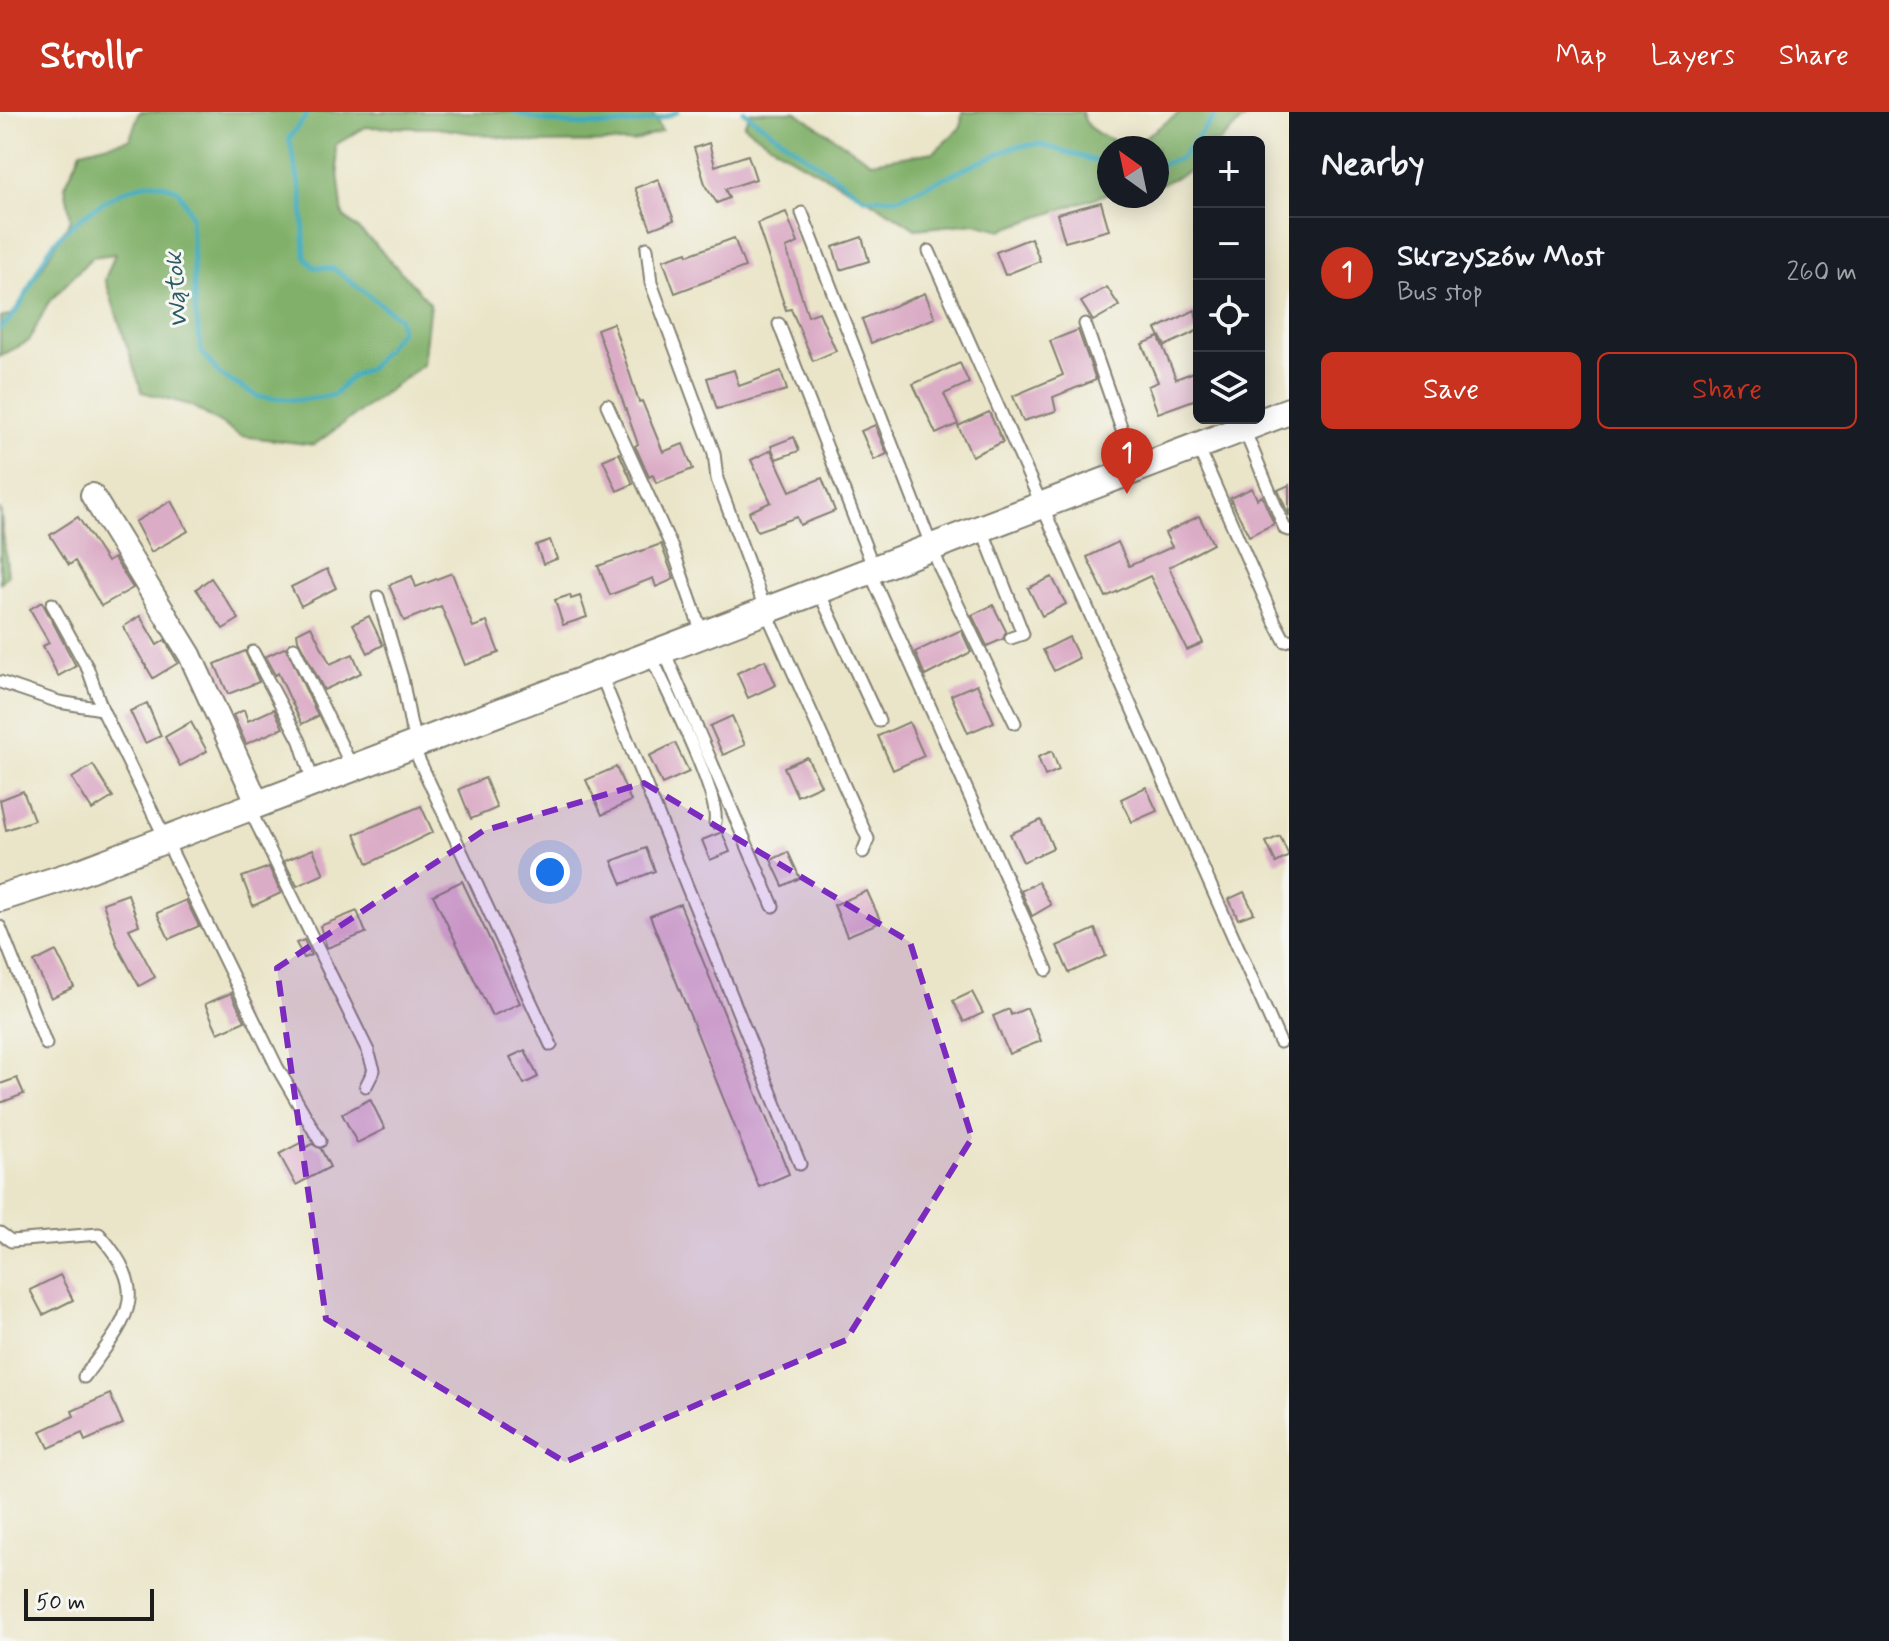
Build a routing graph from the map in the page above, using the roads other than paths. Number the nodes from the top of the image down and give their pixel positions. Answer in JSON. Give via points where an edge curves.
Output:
{"nodes":[{"id":1,"x":802,"y":213,"type":"dead end"},
{"id":2,"x":647,"y":248,"type":"dead end"},
{"id":3,"x":929,"y":251,"type":"dead end"},
{"id":4,"x":779,"y":324,"type":"dead end"},
{"id":5,"x":1085,"y":324,"type":"dead end"},
{"id":6,"x":607,"y":405,"type":"dead end"},
{"id":7,"x":1289,"y":411,"type":"edge"},
{"id":8,"x":1244,"y":429,"type":"junction"},
{"id":9,"x":1198,"y":447,"type":"junction"},
{"id":10,"x":1136,"y":470,"type":"junction"},
{"id":11,"x":92,"y":495,"type":"dead end"},
{"id":12,"x":1041,"y":506,"type":"junction"},
{"id":13,"x":982,"y":529,"type":"junction"},
{"id":14,"x":1289,"y":530,"type":"edge"},
{"id":15,"x":934,"y":548,"type":"junction"},
{"id":16,"x":872,"y":572,"type":"junction"},
{"id":17,"x":819,"y":591,"type":"junction"},
{"id":18,"x":378,"y":597,"type":"dead end"},
{"id":19,"x":52,"y":604,"type":"dead end"},
{"id":20,"x":766,"y":611,"type":"junction"},
{"id":21,"x":703,"y":636,"type":"junction"},
{"id":22,"x":1011,"y":638,"type":"dead end"},
{"id":23,"x":1289,"y":640,"type":"edge"},
{"id":24,"x":294,"y":648,"type":"dead end"},
{"id":25,"x":253,"y":652,"type":"dead end"},
{"id":26,"x":657,"y":653,"type":"junction"},
{"id":27,"x":601,"y":674,"type":"junction"},
{"id":28,"x":0,"y":682,"type":"edge"},
{"id":29,"x":102,"y":709,"type":"junction"},
{"id":30,"x":879,"y":721,"type":"dead end"},
{"id":31,"x":1015,"y":723,"type":"dead end"},
{"id":32,"x":416,"y":743,"type":"junction"},
{"id":33,"x":352,"y":767,"type":"junction"},
{"id":34,"x":314,"y":782,"type":"junction"},
{"id":35,"x":253,"y":805,"type":"junction"},
{"id":36,"x":715,"y":822,"type":"dead end"},
{"id":37,"x":165,"y":840,"type":"junction"},
{"id":38,"x":863,"y":852,"type":"dead end"},
{"id":39,"x":0,"y":898,"type":"edge"},
{"id":40,"x":773,"y":906,"type":"dead end"},
{"id":41,"x":0,"y":927,"type":"edge"},
{"id":42,"x":1047,"y":970,"type":"dead end"},
{"id":43,"x":1280,"y":1042,"type":"dead end"},
{"id":44,"x":46,"y":1044,"type":"dead end"},
{"id":45,"x":551,"y":1045,"type":"dead end"},
{"id":46,"x":366,"y":1086,"type":"dead end"},
{"id":47,"x":320,"y":1141,"type":"dead end"},
{"id":48,"x":800,"y":1164,"type":"dead end"},
{"id":49,"x":0,"y":1233,"type":"edge"},
{"id":50,"x":84,"y":1377,"type":"dead end"}],
"edges":[{"from":1,"to":15,"type":"lane"},
{"from":2,"to":20,"type":"lane","via":[[651,283]]},
{"from":3,"to":12,"type":"lane"},
{"from":4,"to":16,"type":"lane"},
{"from":5,"to":10,"type":"lane"},
{"from":6,"to":21,"type":"lane","via":[[673,550]]},
{"from":7,"to":8,"type":"street"},
{"from":8,"to":9,"type":"street"},
{"from":8,"to":14,"type":"lane"},
{"from":9,"to":10,"type":"street"},
{"from":9,"to":23,"type":"lane","via":[[1275,622]]},
{"from":10,"to":12,"type":"street"},
{"from":11,"to":35,"type":"street","via":[[190,655]]},
{"from":12,"to":13,"type":"street"},
{"from":12,"to":43,"type":"lane"},
{"from":13,"to":15,"type":"street"},
{"from":13,"to":22,"type":"lane","via":[[1023,634]]},
{"from":15,"to":16,"type":"street"},
{"from":15,"to":31,"type":"lane"},
{"from":16,"to":17,"type":"street"},
{"from":16,"to":42,"type":"lane"},
{"from":17,"to":20,"type":"street"},
{"from":17,"to":30,"type":"lane"},
{"from":18,"to":32,"type":"lane"},
{"from":19,"to":29,"type":"lane","via":[[88,669]]},
{"from":20,"to":21,"type":"street"},
{"from":20,"to":38,"type":"lane","via":[[868,839]]},
{"from":21,"to":26,"type":"street"},
{"from":24,"to":33,"type":"lane"},
{"from":25,"to":34,"type":"lane","via":[[300,741]]},
{"from":26,"to":27,"type":"street"},
{"from":26,"to":36,"type":"lane","via":[[717,811]]},
{"from":26,"to":40,"type":"lane"},
{"from":27,"to":32,"type":"street"},
{"from":27,"to":48,"type":"lane"},
{"from":28,"to":29,"type":"lane","via":[[59,702]]},
{"from":29,"to":37,"type":"lane"},
{"from":32,"to":33,"type":"street"},
{"from":32,"to":45,"type":"lane"},
{"from":33,"to":34,"type":"street"},
{"from":34,"to":35,"type":"street"},
{"from":35,"to":37,"type":"street"},
{"from":35,"to":46,"type":"lane","via":[[368,1051],[374,1070]]},
{"from":37,"to":39,"type":"street"},
{"from":37,"to":47,"type":"lane","via":[[277,1067]]},
{"from":41,"to":44,"type":"lane"},
{"from":49,"to":50,"type":"lane","via":[[11,1241],[99,1234],[116,1254],[132,1298],[125,1320]]}]}
